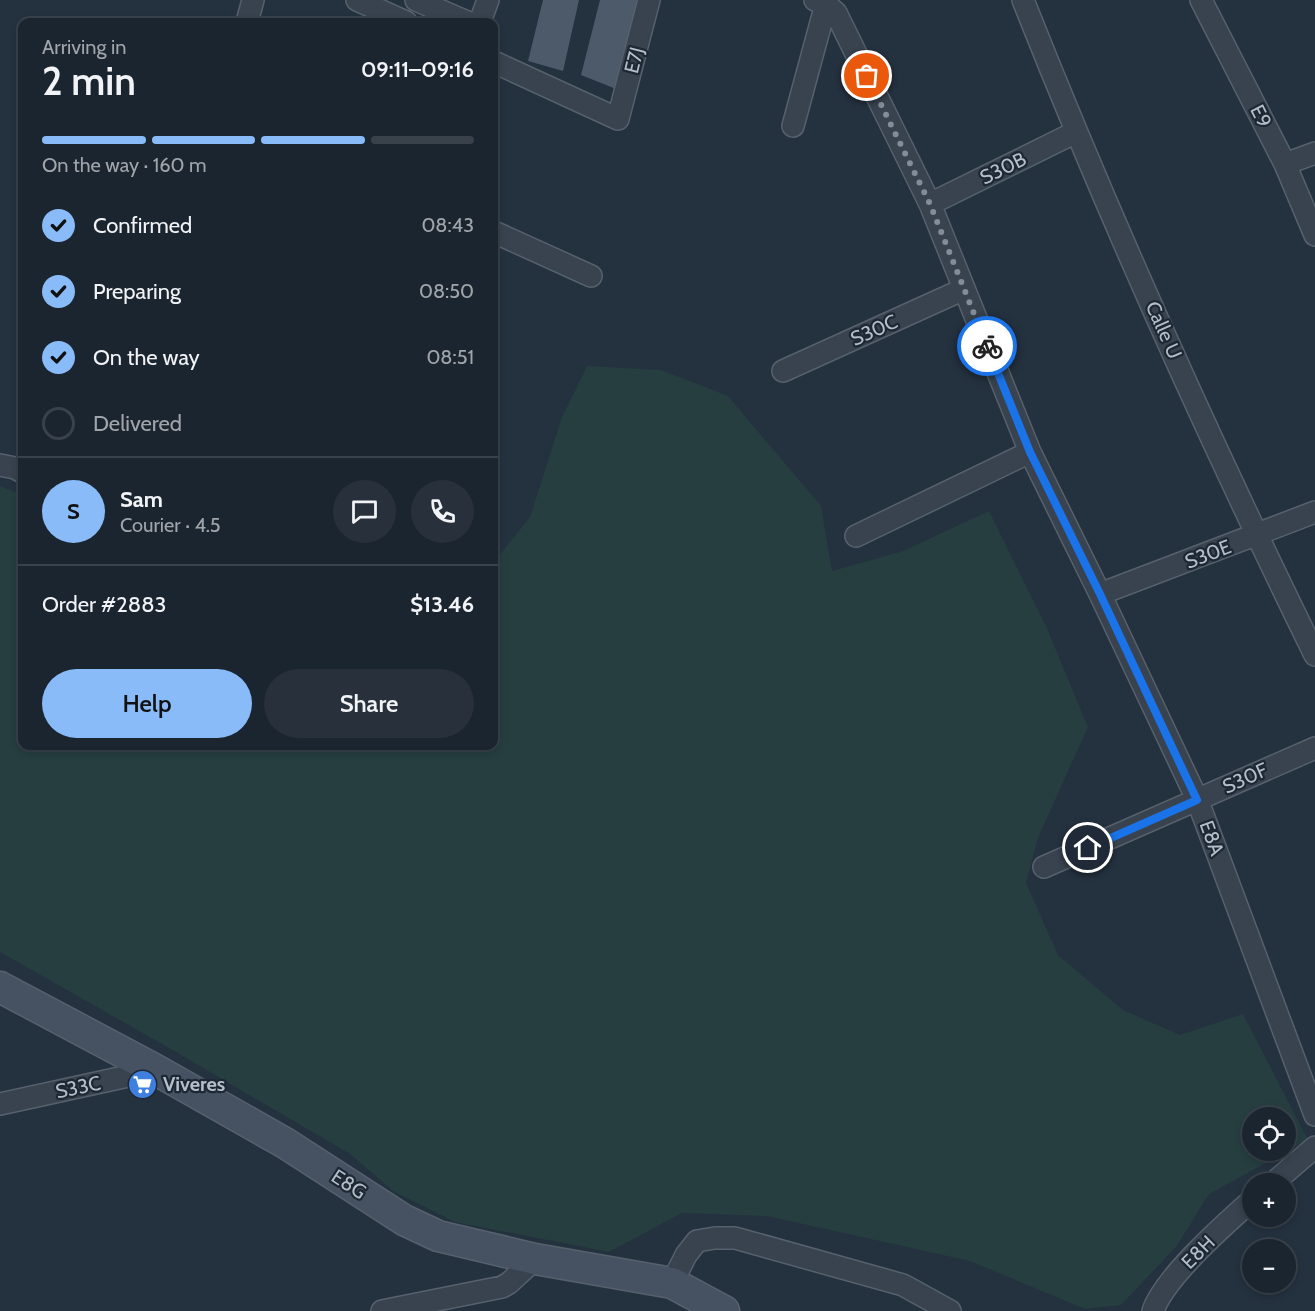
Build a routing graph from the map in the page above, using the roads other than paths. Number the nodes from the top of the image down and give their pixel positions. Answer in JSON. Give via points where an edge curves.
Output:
{"nodes":[{"id":1,"x":254,"y":0,"type":"edge"},
{"id":2,"x":357,"y":0,"type":"edge"},
{"id":3,"x":416,"y":0,"type":"edge"},
{"id":4,"x":488,"y":0,"type":"edge"},
{"id":5,"x":649,"y":0,"type":"edge"},
{"id":6,"x":1023,"y":0,"type":"edge"},
{"id":7,"x":1201,"y":0,"type":"edge"},
{"id":8,"x":826,"y":5,"type":"edge"},
{"id":9,"x":248,"y":18,"type":"edge"},
{"id":10,"x":397,"y":18,"type":"edge"},
{"id":11,"x":458,"y":18,"type":"edge"},
{"id":12,"x":481,"y":18,"type":"edge"},
{"id":13,"x":498,"y":64,"type":"edge"},
{"id":14,"x":792,"y":126,"type":"dead end"},
{"id":15,"x":1076,"y":132,"type":"junction"},
{"id":16,"x":1315,"y":153,"type":"edge"},
{"id":17,"x":1285,"y":164,"type":"junction"},
{"id":18,"x":930,"y":204,"type":"junction"},
{"id":19,"x":498,"y":234,"type":"edge"},
{"id":20,"x":1315,"y":235,"type":"edge"},
{"id":21,"x":591,"y":276,"type":"dead end"},
{"id":22,"x":964,"y":289,"type":"junction"},
{"id":23,"x":783,"y":371,"type":"dead end"},
{"id":24,"x":1030,"y":452,"type":"junction"},
{"id":25,"x":0,"y":465,"type":"edge"},
{"id":26,"x":18,"y":470,"type":"edge"},
{"id":27,"x":1315,"y":512,"type":"edge"},
{"id":28,"x":856,"y":536,"type":"dead end"},
{"id":29,"x":1257,"y":536,"type":"junction"},
{"id":30,"x":1100,"y":594,"type":"junction"},
{"id":31,"x":1315,"y":655,"type":"edge"},
{"id":32,"x":1315,"y":748,"type":"edge"},
{"id":33,"x":1197,"y":800,"type":"junction"},
{"id":34,"x":1044,"y":867,"type":"dead end"},
{"id":35,"x":0,"y":987,"type":"edge"},
{"id":36,"x":156,"y":1070,"type":"junction"},
{"id":37,"x":0,"y":1104,"type":"edge"},
{"id":38,"x":1315,"y":1115,"type":"edge"},
{"id":39,"x":1315,"y":1147,"type":"edge"},
{"id":40,"x":1285,"y":1173,"type":"edge"},
{"id":41,"x":1242,"y":1210,"type":"edge"},
{"id":42,"x":535,"y":1259,"type":"junction"},
{"id":43,"x":672,"y":1283,"type":"junction"},
{"id":44,"x":382,"y":1311,"type":"edge"},
{"id":45,"x":724,"y":1311,"type":"edge"},
{"id":46,"x":951,"y":1311,"type":"edge"},
{"id":47,"x":1153,"y":1311,"type":"edge"}],
"edges":[{"from":1,"to":9,"type":"street"},
{"from":2,"to":10,"type":"street"},
{"from":3,"to":11,"type":"street"},
{"from":4,"to":12,"type":"street"},
{"from":5,"to":13,"type":"street","name":"E7J","via":[[618,119]]},
{"from":6,"to":15,"type":"street","name":"Calle U"},
{"from":7,"to":17,"type":"street","name":"E9"},
{"from":8,"to":14,"type":"street"},
{"from":8,"to":18,"type":"street","name":"E8A"},
{"from":15,"to":18,"type":"street","name":"S30B"},
{"from":15,"to":29,"type":"street","name":"Calle U"},
{"from":16,"to":17,"type":"street"},
{"from":17,"to":20,"type":"street","name":"E9"},
{"from":18,"to":22,"type":"street","name":"E8A"},
{"from":19,"to":21,"type":"street"},
{"from":22,"to":23,"type":"street","name":"S30C"},
{"from":22,"to":24,"type":"street","name":"E8A"},
{"from":24,"to":28,"type":"street"},
{"from":24,"to":30,"type":"street","name":"E8A"},
{"from":25,"to":26,"type":"street"},
{"from":27,"to":29,"type":"street","name":"S30E"},
{"from":29,"to":30,"type":"street","name":"S30E"},
{"from":29,"to":31,"type":"street","name":"Calle U"},
{"from":30,"to":33,"type":"street","name":"E8A"},
{"from":32,"to":33,"type":"street","name":"S30F"},
{"from":33,"to":34,"type":"street","name":"S30F"},
{"from":33,"to":38,"type":"street","name":"E8A"},
{"from":35,"to":36,"type":"street","name":"E8G"},
{"from":36,"to":37,"type":"street","name":"S33C"},
{"from":36,"to":42,"type":"street","name":"E8G","via":[[285,1143],[404,1220],[438,1236]]},
{"from":39,"to":40,"type":"street"},
{"from":41,"to":47,"type":"street","name":"E8H","via":[[1182,1267]]},
{"from":42,"to":43,"type":"street","name":"E8G"},
{"from":42,"to":44,"type":"street","via":[[502,1287]]},
{"from":43,"to":45,"type":"street","name":"E8G"},
{"from":43,"to":46,"type":"street","via":[[697,1241],[735,1238],[903,1285]]}]}
